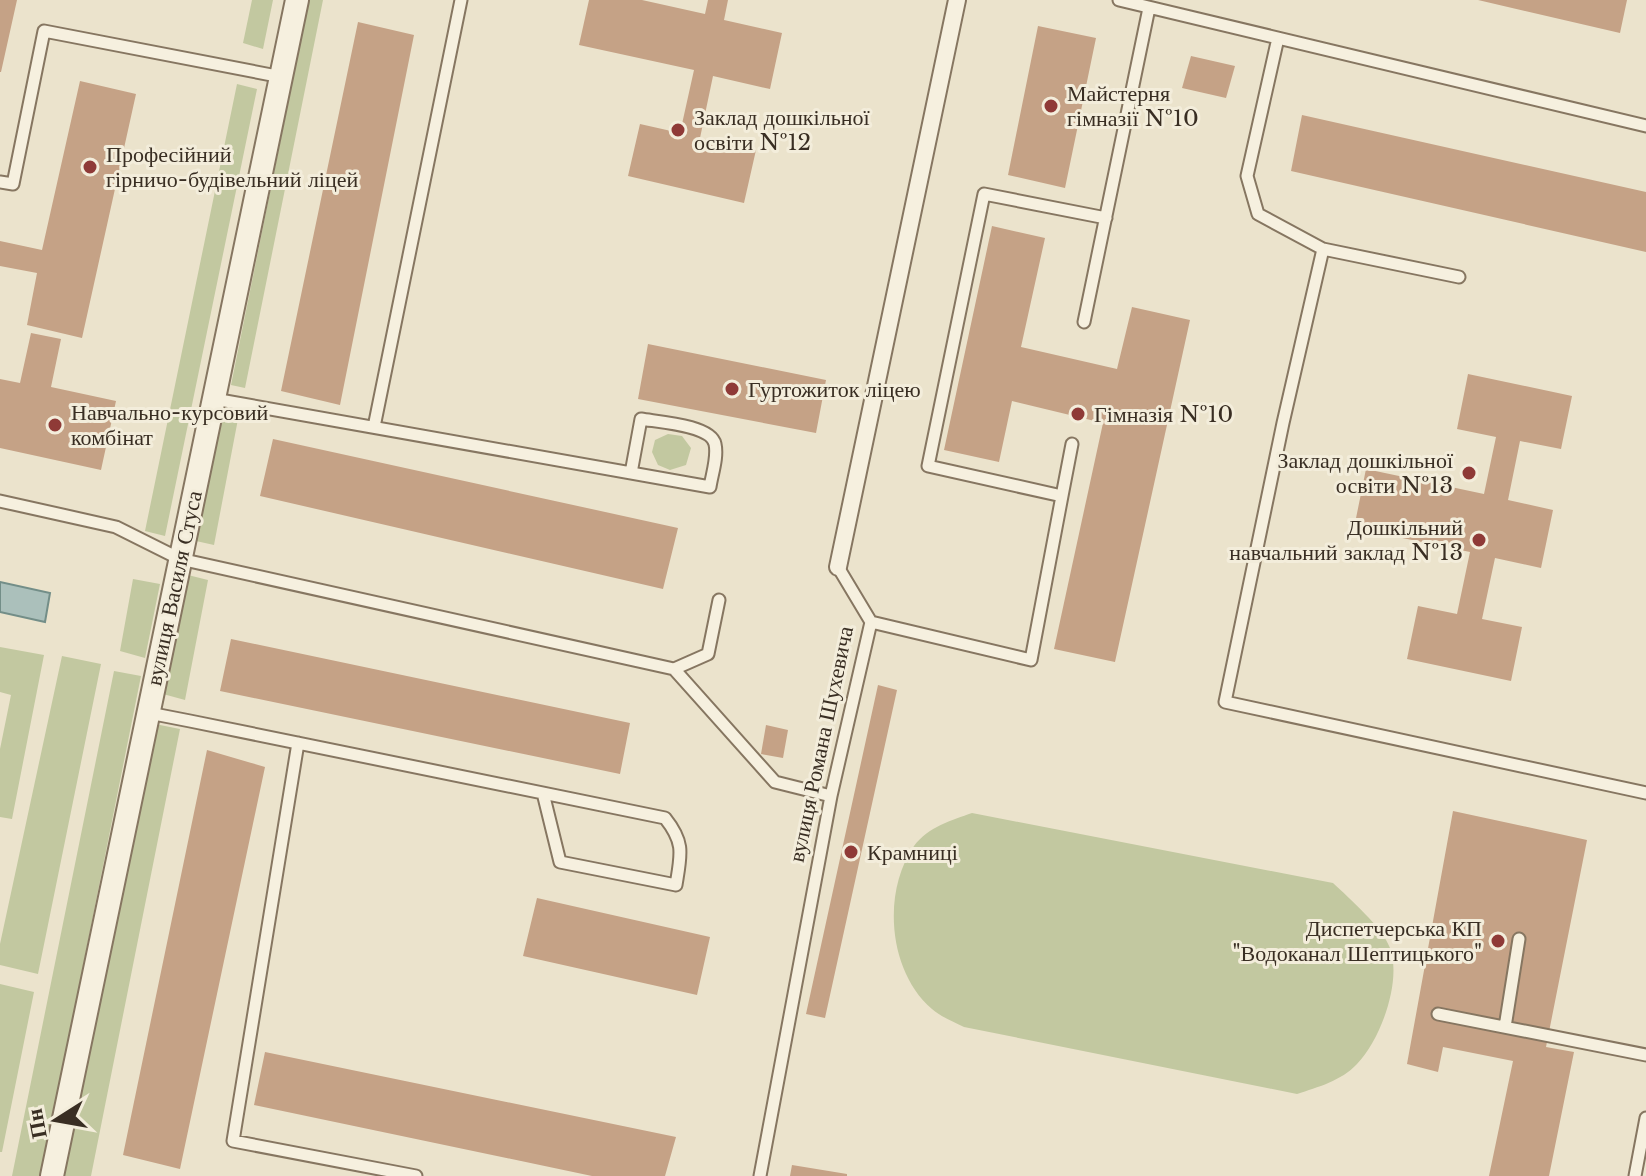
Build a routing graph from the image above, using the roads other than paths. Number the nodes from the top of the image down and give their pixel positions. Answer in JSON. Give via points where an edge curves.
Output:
{"nodes":[{"id":1,"x":297,"y":0,"type":"edge"},
{"id":2,"x":461,"y":0,"type":"edge"},
{"id":3,"x":957,"y":0,"type":"edge"},
{"id":4,"x":1119,"y":0,"type":"edge"},
{"id":5,"x":1149,"y":8,"type":"junction"},
{"id":6,"x":1278,"y":38,"type":"junction"},
{"id":7,"x":282,"y":77,"type":"junction"},
{"id":8,"x":1646,"y":126,"type":"edge"},
{"id":9,"x":0,"y":182,"type":"edge"},
{"id":10,"x":1106,"y":218,"type":"junction"},
{"id":11,"x":1323,"y":249,"type":"junction"},
{"id":12,"x":1459,"y":277,"type":"dead end"},
{"id":13,"x":1084,"y":322,"type":"dead end"},
{"id":14,"x":214,"y":399,"type":"junction"},
{"id":15,"x":374,"y":427,"type":"junction"},
{"id":16,"x":1072,"y":444,"type":"dead end"},
{"id":17,"x":631,"y":473,"type":"junction"},
{"id":18,"x":1062,"y":496,"type":"junction"},
{"id":19,"x":0,"y":501,"type":"edge"},
{"id":20,"x":180,"y":559,"type":"junction"},
{"id":21,"x":838,"y":567,"type":"joint"},
{"id":22,"x":719,"y":600,"type":"dead end"},
{"id":23,"x":871,"y":622,"type":"junction"},
{"id":24,"x":674,"y":669,"type":"junction"},
{"id":25,"x":149,"y":713,"type":"junction"},
{"id":26,"x":298,"y":743,"type":"junction"},
{"id":27,"x":543,"y":793,"type":"junction"},
{"id":28,"x":1646,"y":793,"type":"edge"},
{"id":29,"x":831,"y":796,"type":"junction"},
{"id":30,"x":1519,"y":939,"type":"dead end"},
{"id":31,"x":1438,"y":1014,"type":"dead end"},
{"id":32,"x":1505,"y":1027,"type":"junction"},
{"id":33,"x":1646,"y":1055,"type":"edge"},
{"id":34,"x":1646,"y":1118,"type":"edge"},
{"id":35,"x":52,"y":1176,"type":"edge"},
{"id":36,"x":416,"y":1176,"type":"edge"},
{"id":37,"x":760,"y":1176,"type":"edge"},
{"id":38,"x":1635,"y":1176,"type":"edge"}],
"edges":[{"from":1,"to":7,"type":"street","name":"вулиця Василя Стуса"},
{"from":2,"to":15,"type":"lane"},
{"from":3,"to":21,"type":"street","name":"вулиця Романа Шухевича"},
{"from":4,"to":5,"type":"lane"},
{"from":5,"to":6,"type":"lane"},
{"from":5,"to":10,"type":"lane"},
{"from":6,"to":8,"type":"lane"},
{"from":6,"to":11,"type":"lane","via":[[1247,176],[1258,214]]},
{"from":7,"to":9,"type":"lane","via":[[44,31],[13,184]]},
{"from":7,"to":14,"type":"street","name":"вулиця Василя Стуса"},
{"from":10,"to":13,"type":"lane"},
{"from":10,"to":18,"type":"lane","via":[[984,194],[928,466]]},
{"from":11,"to":12,"type":"lane"},
{"from":11,"to":28,"type":"lane","via":[[1225,702]]},
{"from":14,"to":15,"type":"lane"},
{"from":14,"to":20,"type":"street","name":"вулиця Василя Стуса"},
{"from":15,"to":17,"type":"lane"},
{"from":16,"to":18,"type":"lane"},
{"from":17,"to":17,"type":"lane","via":[[710,487],[715,440],[706,431],[641,419]]},
{"from":18,"to":23,"type":"lane","via":[[1031,660]]},
{"from":19,"to":20,"type":"lane","via":[[116,527]]},
{"from":20,"to":24,"type":"lane"},
{"from":20,"to":25,"type":"street","name":"вулиця Василя Стуса"},
{"from":21,"to":23,"type":"lane","name":"вулиця Романа Шухевича"},
{"from":22,"to":24,"type":"lane","via":[[708,654]]},
{"from":23,"to":29,"type":"lane","name":"вулиця Романа Шухевича"},
{"from":24,"to":29,"type":"lane","via":[[775,782]]},
{"from":25,"to":26,"type":"lane"},
{"from":25,"to":35,"type":"street","name":"вулиця Василя Стуса"},
{"from":26,"to":27,"type":"lane"},
{"from":26,"to":36,"type":"lane","via":[[233,1141]]},
{"from":27,"to":27,"type":"lane","via":[[665,818],[682,850],[676,885],[560,862]]},
{"from":29,"to":37,"type":"lane","name":"вулиця Романа Шухевича"},
{"from":30,"to":32,"type":"lane"},
{"from":31,"to":32,"type":"lane"},
{"from":32,"to":33,"type":"lane"},
{"from":34,"to":38,"type":"lane"}]}
